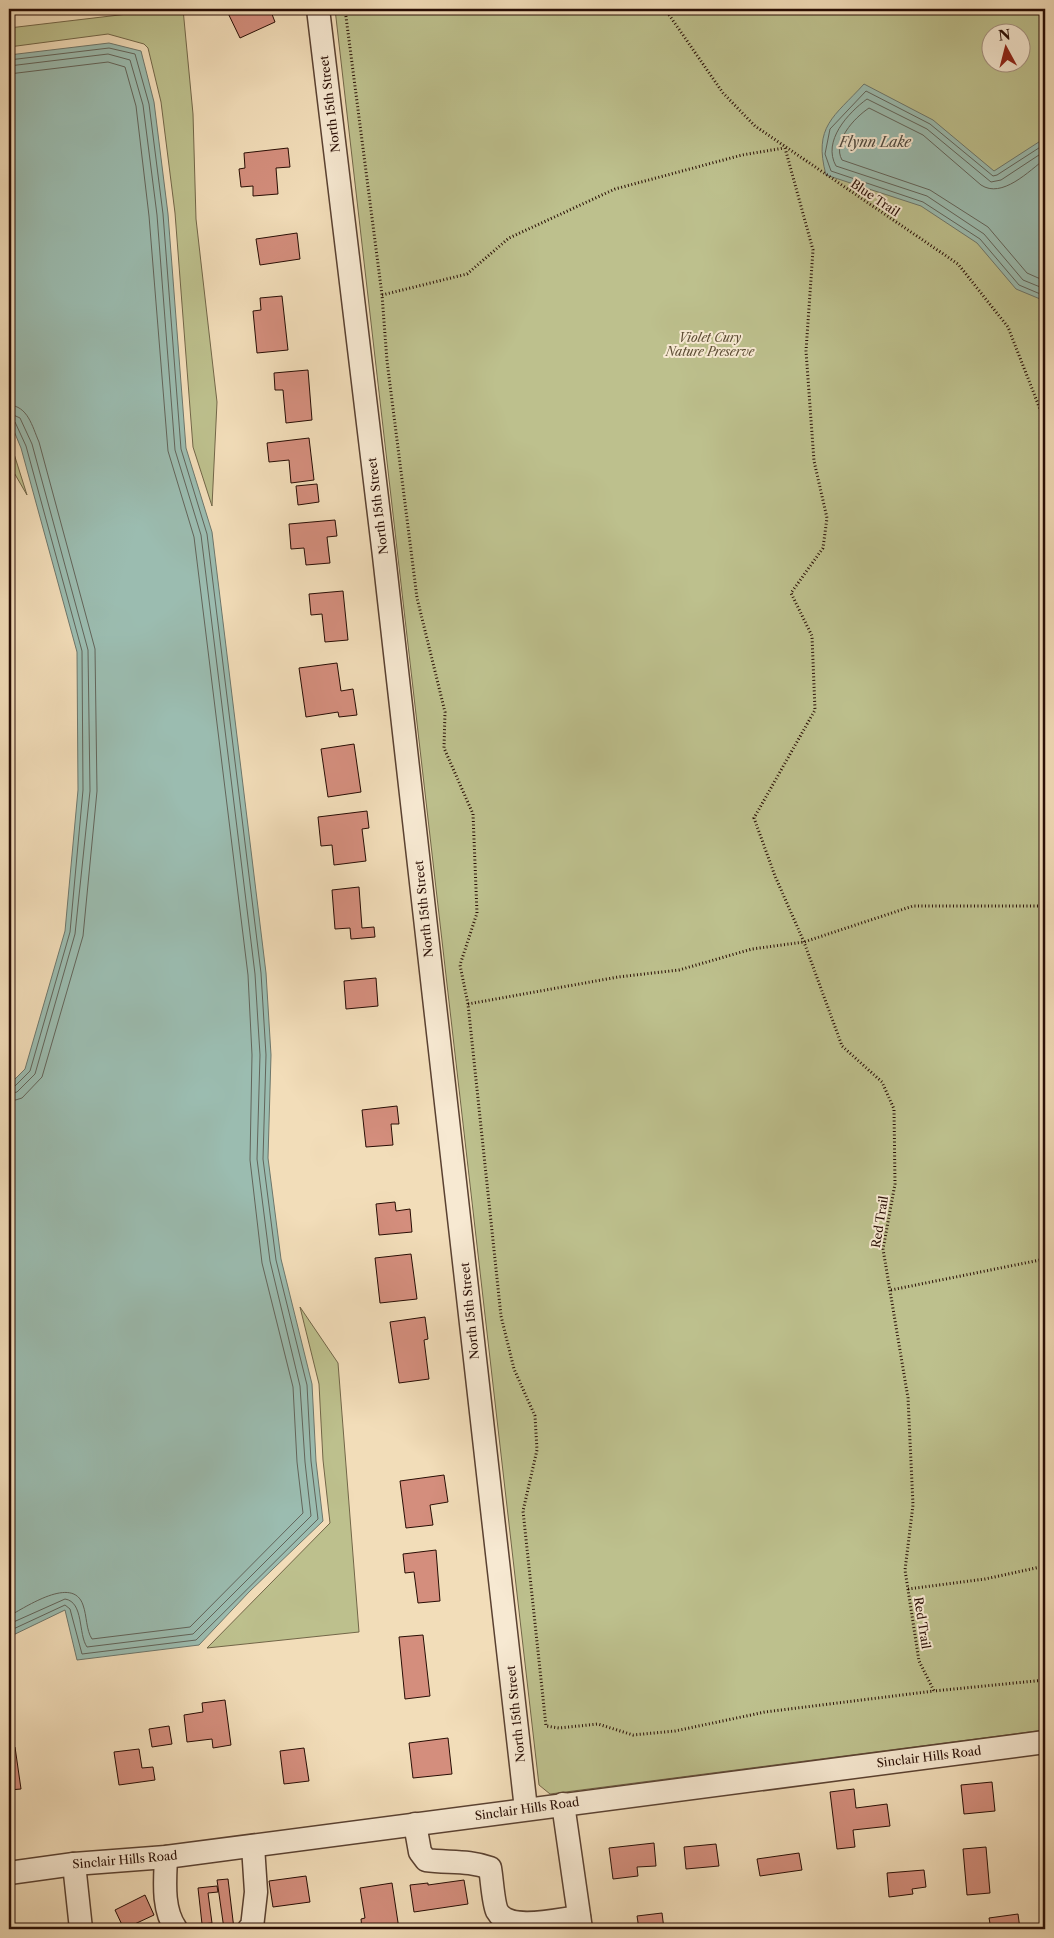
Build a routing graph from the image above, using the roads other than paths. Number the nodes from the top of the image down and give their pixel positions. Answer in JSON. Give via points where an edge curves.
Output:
{"nodes":[{"id":1,"x":318,"y":9,"type":"edge"},
{"id":2,"x":1045,"y":1742,"type":"edge"},
{"id":3,"x":563,"y":1804,"type":"junction"},
{"id":4,"x":526,"y":1809,"type":"junction"},
{"id":5,"x":415,"y":1824,"type":"junction"},
{"id":6,"x":253,"y":1846,"type":"junction"},
{"id":7,"x":166,"y":1857,"type":"junction"},
{"id":8,"x":74,"y":1864,"type":"junction"},
{"id":9,"x":9,"y":1873,"type":"edge"},
{"id":10,"x":580,"y":1923,"type":"edge"},
{"id":11,"x":81,"y":1929,"type":"edge"},
{"id":12,"x":176,"y":1929,"type":"edge"},
{"id":13,"x":249,"y":1929,"type":"edge"}],
"edges":[{"from":1,"to":4,"type":"street","name":"North 15th Street","via":[[384,556]]},
{"from":2,"to":3,"type":"street","name":"Sinclair Hills Road"},
{"from":3,"to":4,"type":"street","name":"Sinclair Hills Road"},
{"from":3,"to":10,"type":"street"},
{"from":4,"to":5,"type":"street","name":"Sinclair Hills Road"},
{"from":5,"to":6,"type":"street","name":"Sinclair Hills Road"},
{"from":5,"to":10,"type":"street","via":[[420,1852],[426,1860],[474,1862],[490,1868],[497,1911],[508,1920],[528,1924]]},
{"from":6,"to":7,"type":"street","name":"Sinclair Hills Road"},
{"from":6,"to":13,"type":"street","via":[[256,1892],[252,1927]]},
{"from":7,"to":8,"type":"street","name":"Sinclair Hills Road"},
{"from":7,"to":12,"type":"street","via":[[169,1919]]},
{"from":8,"to":9,"type":"street","name":"Sinclair Hills Road"},
{"from":8,"to":11,"type":"street"}]}
